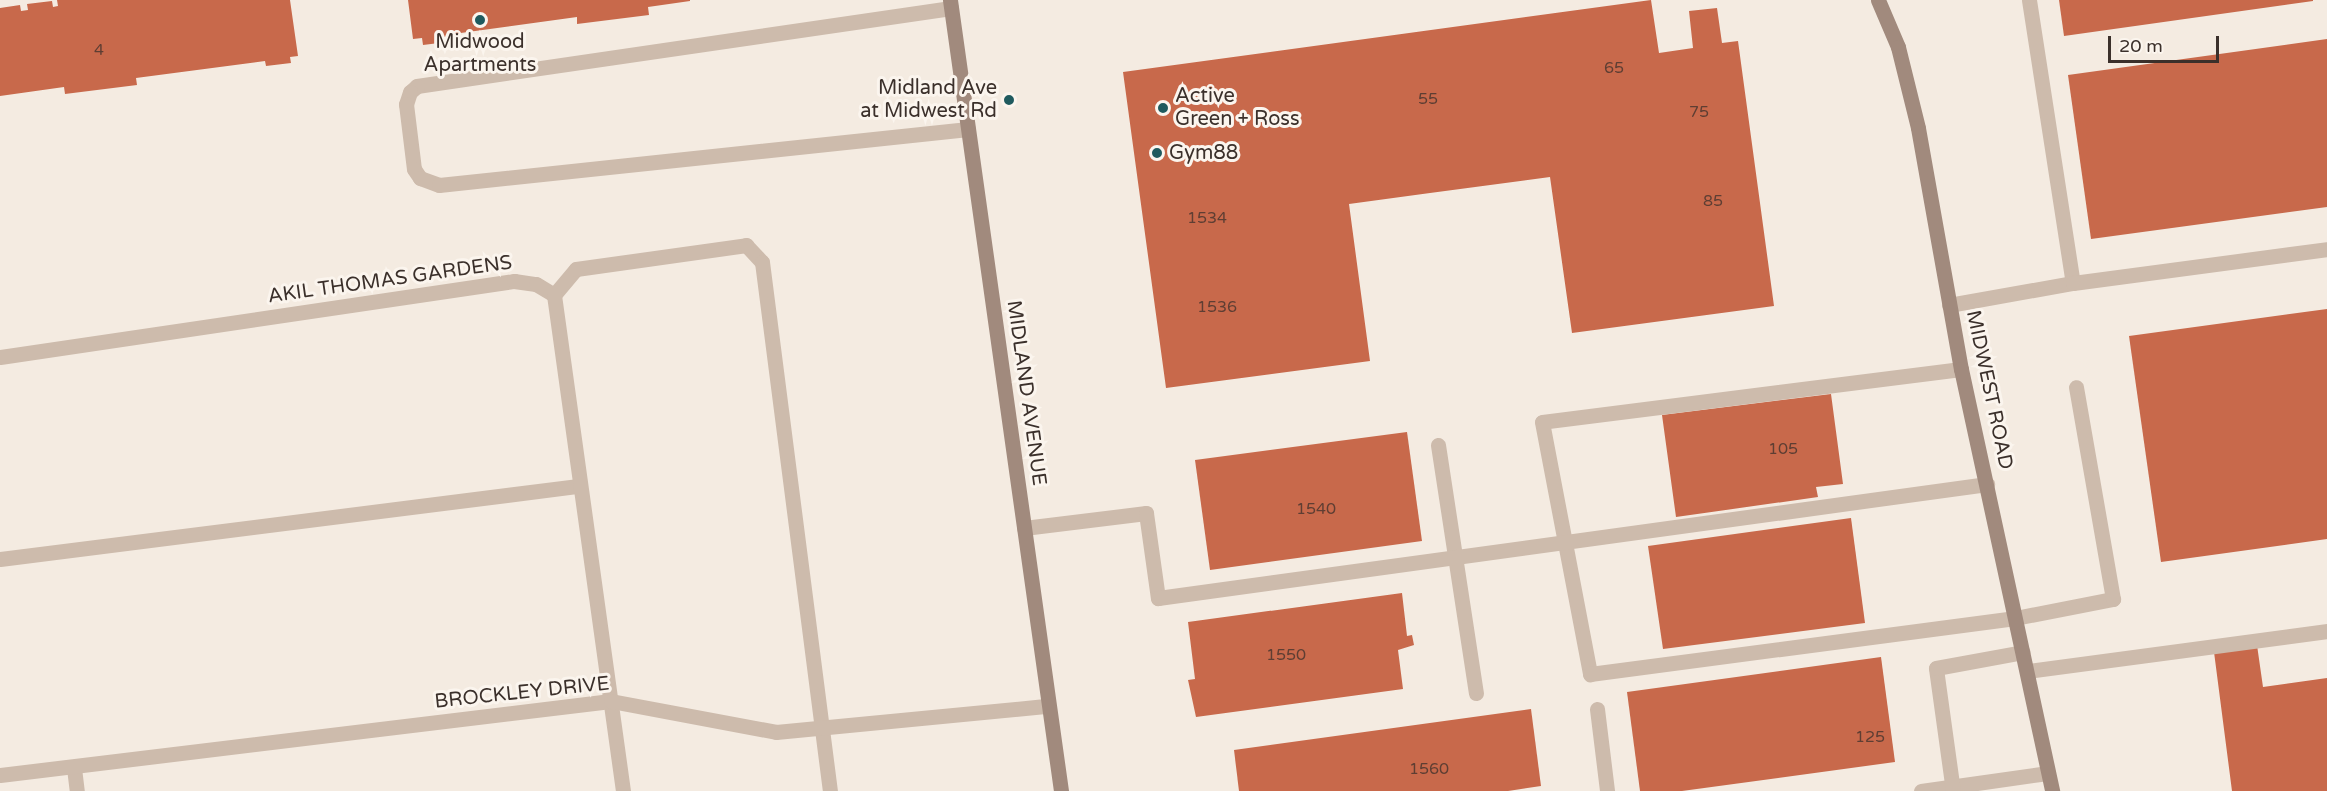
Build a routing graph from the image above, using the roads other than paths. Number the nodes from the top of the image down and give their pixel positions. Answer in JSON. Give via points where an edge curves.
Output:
{"nodes":[{"id":1,"x":1878,"y":0,"type":"edge"},
{"id":2,"x":2029,"y":0,"type":"edge"},
{"id":3,"x":950,"y":4,"type":"edge"},
{"id":4,"x":968,"y":129,"type":"junction"},
{"id":5,"x":2327,"y":249,"type":"edge"},
{"id":6,"x":2073,"y":283,"type":"junction"},
{"id":7,"x":554,"y":295,"type":"junction"},
{"id":8,"x":1948,"y":305,"type":"junction"},
{"id":9,"x":0,"y":357,"type":"edge"},
{"id":10,"x":1961,"y":369,"type":"junction"},
{"id":11,"x":2076,"y":387,"type":"dead end"},
{"id":12,"x":1438,"y":445,"type":"dead end"},
{"id":13,"x":1987,"y":484,"type":"junction"},
{"id":14,"x":578,"y":486,"type":"junction"},
{"id":15,"x":1024,"y":528,"type":"junction"},
{"id":16,"x":1563,"y":541,"type":"junction"},
{"id":17,"x":1456,"y":556,"type":"junction"},
{"id":18,"x":0,"y":559,"type":"edge"},
{"id":19,"x":2015,"y":618,"type":"junction"},
{"id":20,"x":2327,"y":631,"type":"edge"},
{"id":21,"x":2023,"y":652,"type":"junction"},
{"id":22,"x":2028,"y":671,"type":"junction"},
{"id":23,"x":1476,"y":693,"type":"dead end"},
{"id":24,"x":611,"y":701,"type":"junction"},
{"id":25,"x":1048,"y":706,"type":"junction"},
{"id":26,"x":1597,"y":709,"type":"dead end"},
{"id":27,"x":823,"y":729,"type":"junction"},
{"id":28,"x":74,"y":768,"type":"junction"},
{"id":29,"x":2049,"y":773,"type":"junction"},
{"id":30,"x":0,"y":775,"type":"edge"},
{"id":31,"x":1953,"y":789,"type":"edge"},
{"id":32,"x":77,"y":791,"type":"edge"},
{"id":33,"x":623,"y":791,"type":"edge"},
{"id":34,"x":830,"y":791,"type":"edge"},
{"id":35,"x":1061,"y":791,"type":"edge"},
{"id":36,"x":1607,"y":791,"type":"edge"},
{"id":37,"x":1921,"y":791,"type":"edge"},
{"id":38,"x":2052,"y":791,"type":"edge"}],
"edges":[{"from":1,"to":8,"type":"street","name":"MIDWEST ROAD","via":[[1898,47],[1918,128]]},
{"from":2,"to":6,"type":"street"},
{"from":3,"to":4,"type":"street","name":"MIDLAND AVENUE"},
{"from":3,"to":4,"type":"street","via":[[417,86],[406,104],[414,169],[420,178],[440,185]]},
{"from":4,"to":15,"type":"street","name":"MIDLAND AVENUE"},
{"from":5,"to":6,"type":"street"},
{"from":6,"to":8,"type":"street"},
{"from":7,"to":9,"type":"street","name":"AKIL THOMAS GARDENS","via":[[536,284],[514,281]]},
{"from":7,"to":14,"type":"street"},
{"from":7,"to":27,"type":"street","via":[[576,269],[746,245],[762,262]]},
{"from":8,"to":10,"type":"street","name":"MIDWEST ROAD"},
{"from":10,"to":13,"type":"street","name":"MIDWEST ROAD"},
{"from":10,"to":16,"type":"street","via":[[1542,422]]},
{"from":11,"to":19,"type":"street","via":[[2114,598]]},
{"from":12,"to":17,"type":"street"},
{"from":13,"to":16,"type":"street"},
{"from":13,"to":19,"type":"street","name":"MIDWEST ROAD"},
{"from":14,"to":18,"type":"street"},
{"from":14,"to":24,"type":"street"},
{"from":15,"to":17,"type":"street","via":[[1146,513],[1158,598]]},
{"from":15,"to":25,"type":"street","name":"MIDLAND AVENUE"},
{"from":16,"to":17,"type":"street"},
{"from":16,"to":19,"type":"street","via":[[1590,674]]},
{"from":17,"to":23,"type":"street"},
{"from":19,"to":21,"type":"street","name":"MIDWEST ROAD"},
{"from":20,"to":22,"type":"street"},
{"from":21,"to":22,"type":"street","name":"MIDWEST ROAD"},
{"from":21,"to":31,"type":"street","via":[[1936,668]]},
{"from":22,"to":29,"type":"street","name":"MIDWEST ROAD"},
{"from":24,"to":27,"type":"street","name":"BROCKLEY DRIVE","via":[[776,732]]},
{"from":24,"to":28,"type":"street","name":"BROCKLEY DRIVE"},
{"from":24,"to":33,"type":"street"},
{"from":25,"to":27,"type":"street","name":"BROCKLEY DRIVE"},
{"from":25,"to":35,"type":"street","name":"MIDLAND AVENUE"},
{"from":26,"to":36,"type":"street"},
{"from":27,"to":34,"type":"street"},
{"from":28,"to":30,"type":"street","name":"BROCKLEY DRIVE"},
{"from":28,"to":32,"type":"street"},
{"from":29,"to":31,"type":"street"},
{"from":29,"to":38,"type":"street","name":"MIDWEST ROAD"},
{"from":31,"to":37,"type":"street"}]}
